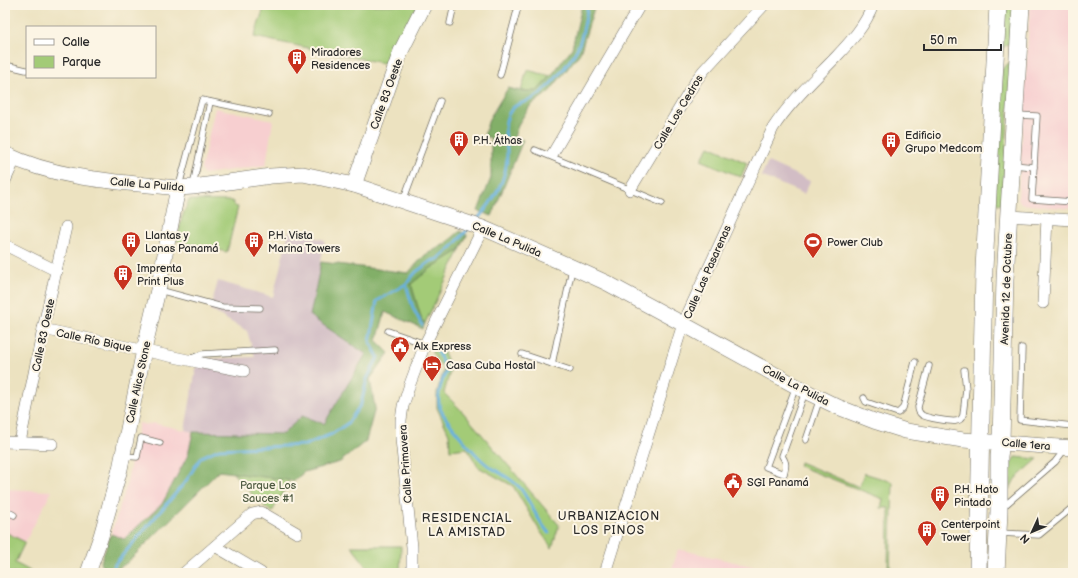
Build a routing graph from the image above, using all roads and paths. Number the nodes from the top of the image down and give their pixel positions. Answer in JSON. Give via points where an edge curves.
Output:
{"nodes":[{"id":1,"x":424,"y":5,"type":"edge"},
{"id":2,"x":454,"y":5,"type":"edge"},
{"id":3,"x":509,"y":5,"type":"edge"},
{"id":4,"x":640,"y":5,"type":"edge"},
{"id":5,"x":764,"y":5,"type":"edge"},
{"id":6,"x":873,"y":5,"type":"edge"},
{"id":7,"x":998,"y":5,"type":"edge"},
{"id":8,"x":1021,"y":5,"type":"edge"},
{"id":9,"x":450,"y":23,"type":"dead end"},
{"id":10,"x":1019,"y":53,"type":"junction"},
{"id":11,"x":995,"y":59,"type":"junction"},
{"id":12,"x":5,"y":65,"type":"edge"},
{"id":13,"x":26,"y":70,"type":"dead end"},
{"id":14,"x":500,"y":75,"type":"dead end"},
{"id":15,"x":440,"y":101,"type":"dead end"},
{"id":16,"x":210,"y":102,"type":"junction"},
{"id":17,"x":269,"y":114,"type":"dead end"},
{"id":18,"x":1015,"y":115,"type":"junction"},
{"id":19,"x":535,"y":150,"type":"dead end"},
{"id":20,"x":552,"y":155,"type":"junction"},
{"id":21,"x":10,"y":157,"type":"edge"},
{"id":22,"x":1012,"y":165,"type":"junction"},
{"id":23,"x":1034,"y":167,"type":"junction"},
{"id":24,"x":5,"y":181,"type":"edge"},
{"id":25,"x":354,"y":185,"type":"junction"},
{"id":26,"x":185,"y":188,"type":"junction"},
{"id":27,"x":630,"y":190,"type":"junction"},
{"id":28,"x":403,"y":201,"type":"junction"},
{"id":29,"x":1073,"y":202,"type":"edge"},
{"id":30,"x":662,"y":203,"type":"dead end"},
{"id":31,"x":1009,"y":216,"type":"junction"},
{"id":32,"x":1048,"y":218,"type":"junction"},
{"id":33,"x":1073,"y":220,"type":"edge"},
{"id":34,"x":66,"y":227,"type":"dead end"},
{"id":35,"x":483,"y":228,"type":"junction"},
{"id":36,"x":5,"y":245,"type":"edge"},
{"id":37,"x":572,"y":267,"type":"junction"},
{"id":38,"x":56,"y":271,"type":"junction"},
{"id":39,"x":158,"y":290,"type":"junction"},
{"id":40,"x":1043,"y":303,"type":"dead end"},
{"id":41,"x":260,"y":308,"type":"dead end"},
{"id":42,"x":683,"y":324,"type":"junction"},
{"id":43,"x":43,"y":330,"type":"junction"},
{"id":44,"x":388,"y":331,"type":"dead end"},
{"id":45,"x":425,"y":344,"type":"junction"},
{"id":46,"x":1022,"y":348,"type":"dead end"},
{"id":47,"x":144,"y":350,"type":"junction"},
{"id":48,"x":275,"y":350,"type":"dead end"},
{"id":49,"x":522,"y":354,"type":"dead end"},
{"id":50,"x":187,"y":360,"type":"junction"},
{"id":51,"x":916,"y":362,"type":"dead end"},
{"id":52,"x":552,"y":364,"type":"junction"},
{"id":53,"x":929,"y":366,"type":"dead end"},
{"id":54,"x":244,"y":370,"type":"dead end"},
{"id":55,"x":570,"y":370,"type":"dead end"},
{"id":56,"x":964,"y":370,"type":"dead end"},
{"id":57,"x":801,"y":389,"type":"junction"},
{"id":58,"x":820,"y":398,"type":"junction"},
{"id":59,"x":864,"y":398,"type":"dead end"},
{"id":60,"x":1073,"y":426,"type":"edge"},
{"id":61,"x":806,"y":440,"type":"dead end"},
{"id":62,"x":980,"y":440,"type":"junction"},
{"id":63,"x":5,"y":442,"type":"edge"},
{"id":64,"x":20,"y":442,"type":"junction"},
{"id":65,"x":1001,"y":442,"type":"junction"},
{"id":66,"x":160,"y":443,"type":"dead end"},
{"id":67,"x":52,"y":444,"type":"dead end"},
{"id":68,"x":1070,"y":448,"type":"edge"},
{"id":69,"x":771,"y":454,"type":"junction"},
{"id":70,"x":123,"y":456,"type":"junction"},
{"id":71,"x":782,"y":456,"type":"junction"},
{"id":72,"x":1073,"y":507,"type":"edge"},
{"id":73,"x":5,"y":510,"type":"edge"},
{"id":74,"x":998,"y":511,"type":"junction"},
{"id":75,"x":14,"y":515,"type":"dead end"},
{"id":76,"x":297,"y":533,"type":"dead end"},
{"id":77,"x":998,"y":533,"type":"junction"},
{"id":78,"x":214,"y":546,"type":"junction"},
{"id":79,"x":88,"y":573,"type":"edge"},
{"id":80,"x":184,"y":573,"type":"edge"},
{"id":81,"x":261,"y":573,"type":"edge"},
{"id":82,"x":411,"y":573,"type":"edge"},
{"id":83,"x":605,"y":573,"type":"edge"},
{"id":84,"x":978,"y":573,"type":"edge"},
{"id":85,"x":996,"y":573,"type":"edge"}],
"edges":[{"from":1,"to":25,"type":"main road","name":"Calle 83 Oeste","via":[[401,51]]},
{"from":2,"to":9,"type":"lane"},
{"from":3,"to":14,"type":"lane","via":[[518,7]]},
{"from":4,"to":20,"type":"street"},
{"from":5,"to":27,"type":"street","name":"Calle Los Cedros","via":[[697,79]]},
{"from":6,"to":42,"type":"street","name":"Calle Las Pasarenas","via":[[855,36],[788,107],[773,128]]},
{"from":7,"to":11,"type":"main road","name":"Avenida 12 de Octubre"},
{"from":8,"to":10,"type":"main road","name":"Avenida 12 de Octubre"},
{"from":10,"to":11,"type":"main road"},
{"from":10,"to":18,"type":"main road","name":"Avenida 12 de Octubre"},
{"from":11,"to":62,"type":"main road","name":"Avenida 12 de Octubre","via":[[984,269]]},
{"from":12,"to":13,"type":"lane"},
{"from":15,"to":28,"type":"lane"},
{"from":16,"to":17,"type":"lane"},
{"from":16,"to":26,"type":"lane"},
{"from":16,"to":26,"type":"lane","via":[[202,100]]},
{"from":18,"to":22,"type":"main road","name":"Avenida 12 de Octubre"},
{"from":18,"to":23,"type":"lane","via":[[1037,116]]},
{"from":19,"to":20,"type":"lane"},
{"from":20,"to":27,"type":"lane"},
{"from":21,"to":24,"type":"street"},
{"from":21,"to":26,"type":"main road","name":"Calle La Pulida","via":[[52,171],[90,178]]},
{"from":22,"to":23,"type":"lane"},
{"from":22,"to":31,"type":"main road","name":"Avenida 12 de Octubre"},
{"from":23,"to":29,"type":"lane","via":[[1032,199]]},
{"from":25,"to":26,"type":"main road","name":"Calle La Pulida","via":[[303,174]]},
{"from":25,"to":28,"type":"main road","name":"Calle La Pulida"},
{"from":26,"to":39,"type":"main road","name":"Calle Alice Stone"},
{"from":27,"to":30,"type":"lane"},
{"from":28,"to":35,"type":"main road","name":"Calle La Pulida"},
{"from":31,"to":32,"type":"street"},
{"from":31,"to":65,"type":"main road","name":"Avenida 12 de Octubre"},
{"from":32,"to":33,"type":"street"},
{"from":32,"to":40,"type":"street"},
{"from":34,"to":38,"type":"street","name":"Calle 83 Oeste"},
{"from":35,"to":37,"type":"main road","name":"Calle La Pulida"},
{"from":35,"to":45,"type":"street","name":"Calle Primavera"},
{"from":36,"to":38,"type":"street"},
{"from":37,"to":42,"type":"main road","name":"Calle La Pulida"},
{"from":37,"to":52,"type":"lane"},
{"from":38,"to":43,"type":"street","name":"Calle 83 Oeste"},
{"from":39,"to":41,"type":"lane","via":[[222,307]]},
{"from":39,"to":47,"type":"main road","name":"Calle Alice Stone"},
{"from":42,"to":57,"type":"main road","name":"Calle La Pulida"},
{"from":42,"to":83,"type":"street","name":"Calle Las Pasarenas"},
{"from":43,"to":47,"type":"street","name":"Calle Río Bique"},
{"from":43,"to":64,"type":"street","name":"Calle 83 Oeste"},
{"from":44,"to":45,"type":"lane"},
{"from":45,"to":82,"type":"street","name":"Calle Primavera","via":[[410,384],[401,420],[400,439],[412,547]]},
{"from":46,"to":60,"type":"lane","via":[[1020,420]]},
{"from":47,"to":50,"type":"street","name":"Calle Río Bique"},
{"from":47,"to":70,"type":"main road","name":"Calle Alice Stone"},
{"from":48,"to":50,"type":"lane","via":[[202,354]]},
{"from":49,"to":52,"type":"lane"},
{"from":50,"to":54,"type":"street","name":"Calle Río Bique"},
{"from":51,"to":59,"type":"lane","via":[[903,408],[898,413],[866,402]]},
{"from":52,"to":55,"type":"lane"},
{"from":53,"to":56,"type":"lane","via":[[918,412],[923,416],[952,421],[957,421],[963,416],[966,389]]},
{"from":57,"to":58,"type":"main road","name":"Calle La Pulida"},
{"from":57,"to":69,"type":"lane"},
{"from":57,"to":71,"type":"lane"},
{"from":58,"to":61,"type":"lane"},
{"from":58,"to":62,"type":"main road","name":"Calle La Pulida","via":[[874,421],[906,431],[963,440]]},
{"from":62,"to":65,"type":"main road","name":"Calle 1era"},
{"from":62,"to":84,"type":"main road","name":"Avenida 12 de Octubre"},
{"from":63,"to":64,"type":"street"},
{"from":64,"to":67,"type":"street"},
{"from":65,"to":68,"type":"main road","name":"Calle 1era"},
{"from":65,"to":74,"type":"main road","name":"Avenida 12 de Octubre"},
{"from":66,"to":70,"type":"lane","via":[[141,438],[137,457]]},
{"from":68,"to":74,"type":"lane"},
{"from":69,"to":71,"type":"lane"},
{"from":69,"to":71,"type":"lane","via":[[766,466],[784,474],[786,466]]},
{"from":70,"to":79,"type":"main road","name":"Calle Alice Stone"},
{"from":72,"to":77,"type":"lane","via":[[1039,535]]},
{"from":73,"to":75,"type":"lane"},
{"from":74,"to":77,"type":"main road","name":"Avenida 12 de Octubre"},
{"from":76,"to":78,"type":"street","via":[[261,512],[252,514]]},
{"from":77,"to":85,"type":"main road","name":"Avenida 12 de Octubre"},
{"from":78,"to":80,"type":"street"},
{"from":78,"to":81,"type":"street"}]}
